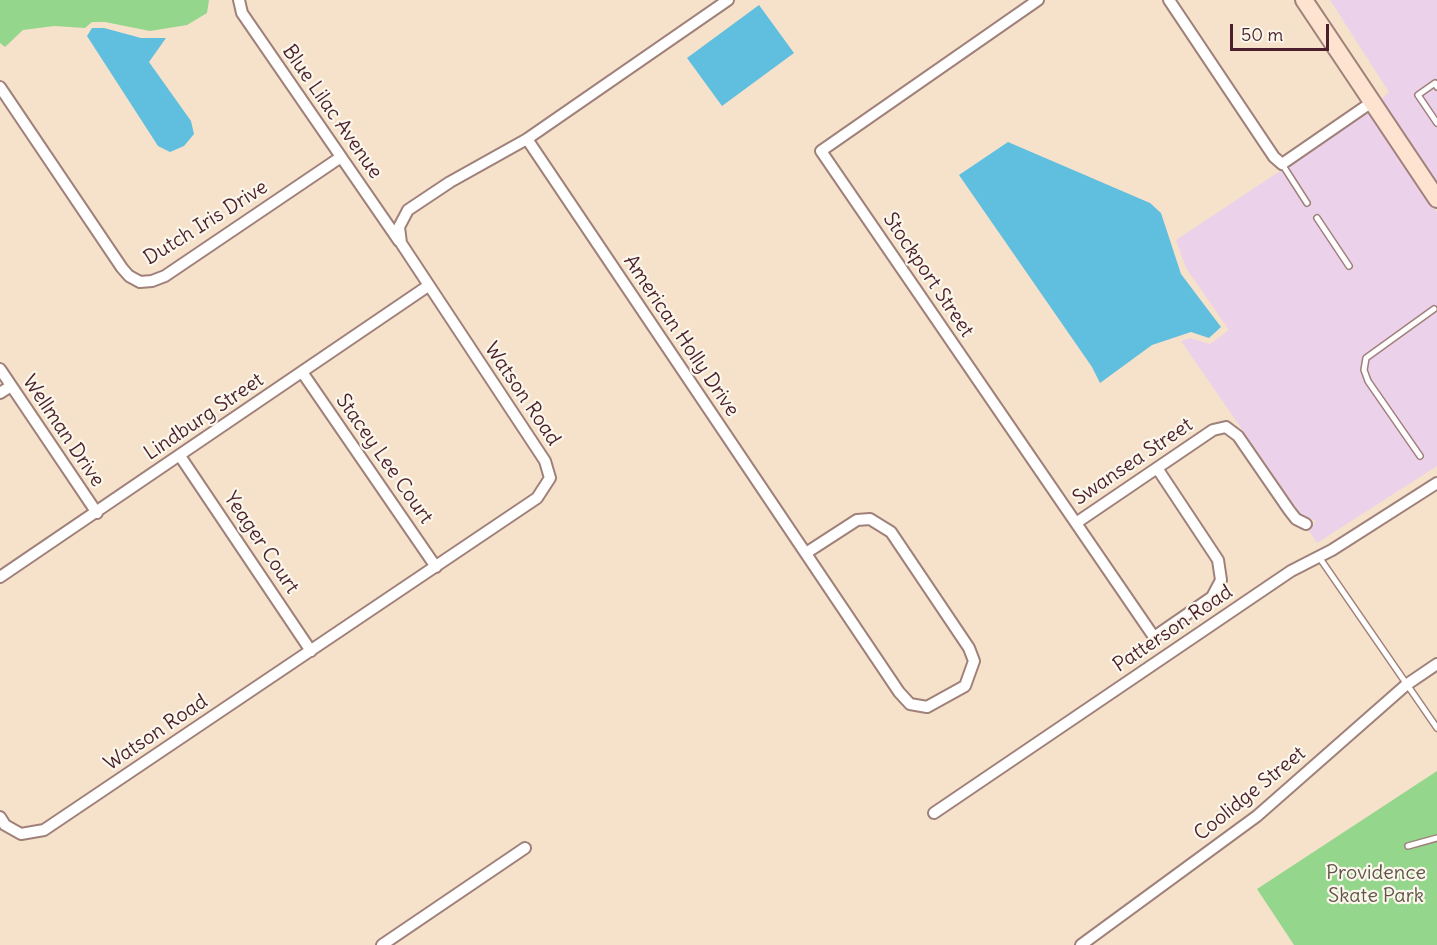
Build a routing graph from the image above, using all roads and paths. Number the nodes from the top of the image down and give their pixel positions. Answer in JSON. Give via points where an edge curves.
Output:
{"nodes":[{"id":1,"x":239,"y":0,"type":"edge"},
{"id":2,"x":728,"y":0,"type":"edge"},
{"id":3,"x":1038,"y":0,"type":"edge"},
{"id":4,"x":1169,"y":0,"type":"edge"},
{"id":5,"x":1304,"y":0,"type":"edge"},
{"id":6,"x":1436,"y":84,"type":"edge"},
{"id":7,"x":0,"y":87,"type":"edge"},
{"id":8,"x":1372,"y":102,"type":"junction"},
{"id":9,"x":1437,"y":123,"type":"edge"},
{"id":10,"x":527,"y":139,"type":"junction"},
{"id":11,"x":341,"y":157,"type":"junction"},
{"id":12,"x":1282,"y":164,"type":"junction"},
{"id":13,"x":1437,"y":199,"type":"edge"},
{"id":14,"x":1307,"y":203,"type":"dead end"},
{"id":15,"x":1317,"y":218,"type":"dead end"},
{"id":16,"x":401,"y":243,"type":"junction"},
{"id":17,"x":1349,"y":266,"type":"dead end"},
{"id":18,"x":428,"y":286,"type":"junction"},
{"id":19,"x":1434,"y":309,"type":"dead end"},
{"id":20,"x":0,"y":369,"type":"edge"},
{"id":21,"x":302,"y":372,"type":"junction"},
{"id":22,"x":11,"y":386,"type":"junction"},
{"id":23,"x":0,"y":393,"type":"edge"},
{"id":24,"x":180,"y":456,"type":"junction"},
{"id":25,"x":1420,"y":456,"type":"dead end"},
{"id":26,"x":1157,"y":468,"type":"junction"},
{"id":27,"x":1437,"y":483,"type":"edge"},
{"id":28,"x":97,"y":513,"type":"junction"},
{"id":29,"x":1076,"y":523,"type":"junction"},
{"id":30,"x":1306,"y":524,"type":"dead end"},
{"id":31,"x":806,"y":553,"type":"junction"},
{"id":32,"x":1318,"y":556,"type":"junction"},
{"id":33,"x":436,"y":567,"type":"junction"},
{"id":34,"x":0,"y":577,"type":"edge"},
{"id":35,"x":311,"y":651,"type":"junction"},
{"id":36,"x":1437,"y":664,"type":"edge"},
{"id":37,"x":1406,"y":685,"type":"junction"},
{"id":38,"x":1437,"y":728,"type":"edge"},
{"id":39,"x":934,"y":813,"type":"dead end"},
{"id":40,"x":0,"y":817,"type":"edge"},
{"id":41,"x":1437,"y":838,"type":"edge"},
{"id":42,"x":1408,"y":846,"type":"dead end"},
{"id":43,"x":525,"y":848,"type":"dead end"},
{"id":44,"x":382,"y":945,"type":"edge"},
{"id":45,"x":1081,"y":945,"type":"edge"}],
"edges":[{"from":1,"to":11,"type":"street","name":"Blue Lilac Avenue","via":[[242,13]]},
{"from":2,"to":10,"type":"street"},
{"from":3,"to":29,"type":"street","name":"Stockport Street","via":[[821,151]]},
{"from":4,"to":12,"type":"street"},
{"from":5,"to":8,"type":"main road"},
{"from":6,"to":9,"type":"lane","via":[[1418,95]]},
{"from":7,"to":11,"type":"street","name":"Dutch Iris Drive","via":[[122,268],[140,282],[165,276]]},
{"from":8,"to":12,"type":"street"},
{"from":8,"to":13,"type":"main road"},
{"from":10,"to":16,"type":"street","via":[[408,210],[399,227]]},
{"from":10,"to":31,"type":"street","name":"American Holly Drive"},
{"from":11,"to":16,"type":"street","name":"Blue Lilac Avenue"},
{"from":12,"to":14,"type":"lane"},
{"from":15,"to":17,"type":"lane"},
{"from":16,"to":18,"type":"street","name":"Watson Road"},
{"from":18,"to":21,"type":"street","name":"Lindburg Street"},
{"from":18,"to":33,"type":"street","name":"Watson Road","via":[[545,460],[550,478],[537,498]]},
{"from":19,"to":25,"type":"lane","via":[[1366,358],[1364,370]]},
{"from":20,"to":22,"type":"street","name":"Wellman Drive"},
{"from":21,"to":24,"type":"street","name":"Lindburg Street"},
{"from":21,"to":33,"type":"street","name":"Stacey Lee Court"},
{"from":22,"to":23,"type":"street"},
{"from":22,"to":28,"type":"street","name":"Wellman Drive"},
{"from":24,"to":28,"type":"street","name":"Lindburg Street"},
{"from":24,"to":35,"type":"street","name":"Yeager Court"},
{"from":26,"to":29,"type":"street","name":"Swansea Street"},
{"from":26,"to":29,"type":"street","name":"Stockport Street","via":[[1218,560],[1221,580],[1212,597],[1154,637]]},
{"from":26,"to":30,"type":"street","name":"Swansea Street","via":[[1213,430],[1226,427],[1238,436],[1296,519]]},
{"from":27,"to":32,"type":"street","name":"Patterson Road"},
{"from":28,"to":34,"type":"street","name":"Lindburg Street"},
{"from":31,"to":31,"type":"street","name":"American Holly Drive","via":[[898,692],[910,704],[927,707],[965,686],[974,661],[969,648],[891,532],[870,519],[857,520]]},
{"from":32,"to":37,"type":"lane"},
{"from":32,"to":39,"type":"street","name":"Patterson Road"},
{"from":33,"to":35,"type":"street","name":"Watson Road"},
{"from":35,"to":40,"type":"street","name":"Watson Road","via":[[44,830],[21,834],[5,825]]},
{"from":36,"to":37,"type":"street","name":"Coolidge Street"},
{"from":37,"to":38,"type":"lane"},
{"from":37,"to":45,"type":"street","name":"Coolidge Street","via":[[1257,816]]},
{"from":41,"to":42,"type":"lane"},
{"from":43,"to":44,"type":"street"}]}
